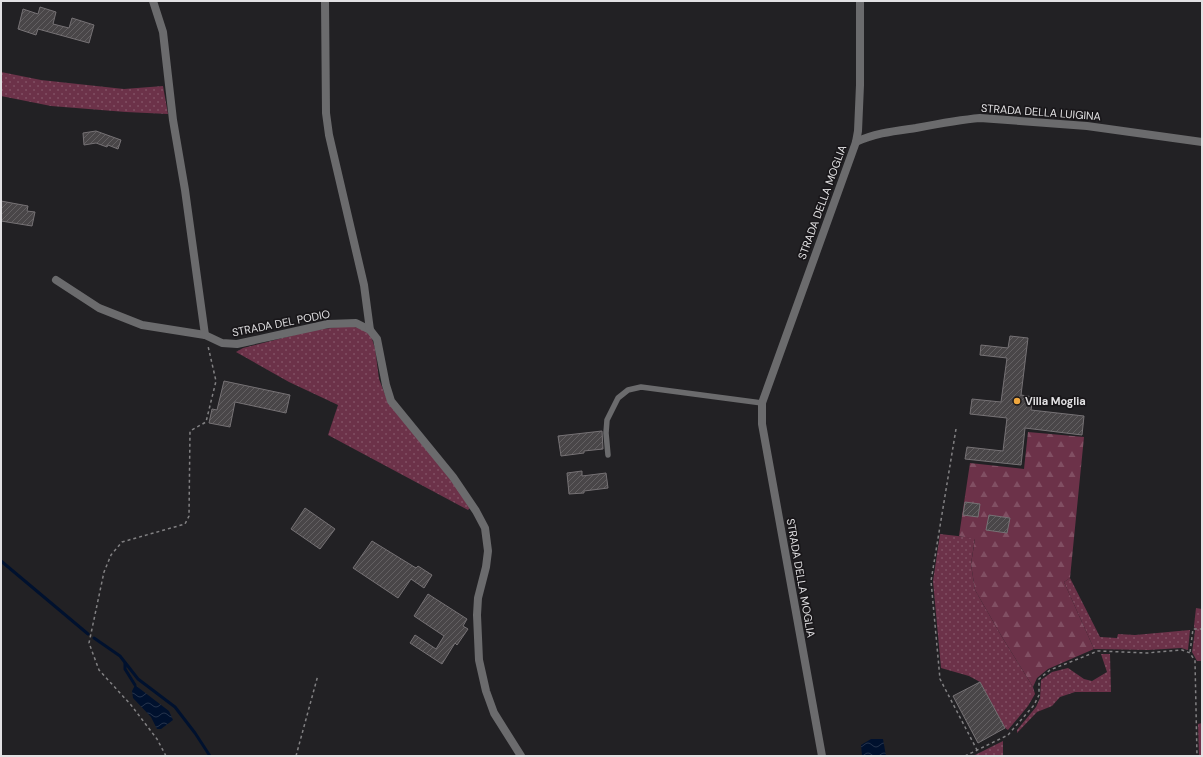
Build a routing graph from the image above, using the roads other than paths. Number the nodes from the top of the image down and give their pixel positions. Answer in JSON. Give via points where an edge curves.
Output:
{"nodes":[{"id":1,"x":153,"y":1,"type":"edge"},
{"id":2,"x":325,"y":1,"type":"edge"},
{"id":3,"x":860,"y":1,"type":"edge"},
{"id":4,"x":856,"y":142,"type":"junction"},
{"id":5,"x":1202,"y":142,"type":"edge"},
{"id":6,"x":56,"y":280,"type":"dead end"},
{"id":7,"x":370,"y":330,"type":"junction"},
{"id":8,"x":205,"y":335,"type":"junction"},
{"id":9,"x":762,"y":403,"type":"junction"},
{"id":10,"x":608,"y":455,"type":"dead end"},
{"id":11,"x":521,"y":756,"type":"edge"},
{"id":12,"x":822,"y":756,"type":"edge"}],
"edges":[{"from":1,"to":8,"type":"street","via":[[163,32],[173,120]]},
{"from":2,"to":7,"type":"street","via":[[326,113],[329,135],[364,285]]},
{"from":3,"to":4,"type":"street","name":"STRADA DELLA MOGLIA","via":[[860,93]]},
{"from":4,"to":5,"type":"street","name":"STRADA DELLA LUIGINA","via":[[884,133],[980,118],[1087,126]]},
{"from":4,"to":9,"type":"street","name":"STRADA DELLA MOGLIA"},
{"from":6,"to":8,"type":"street","name":"STRADA DEL PODIO","via":[[99,308],[142,325]]},
{"from":7,"to":8,"type":"street","name":"STRADA DEL PODIO","via":[[356,323],[328,324],[237,344],[222,343]]},
{"from":7,"to":11,"type":"street","via":[[377,339],[391,400],[453,477],[485,528],[486,567],[478,598],[477,615],[479,660],[494,713]]},
{"from":9,"to":10,"type":"lane","via":[[641,387],[628,390],[618,398],[607,420]]},
{"from":9,"to":12,"type":"street","name":"STRADA DELLA MOGLIA","via":[[762,424]]}]}
